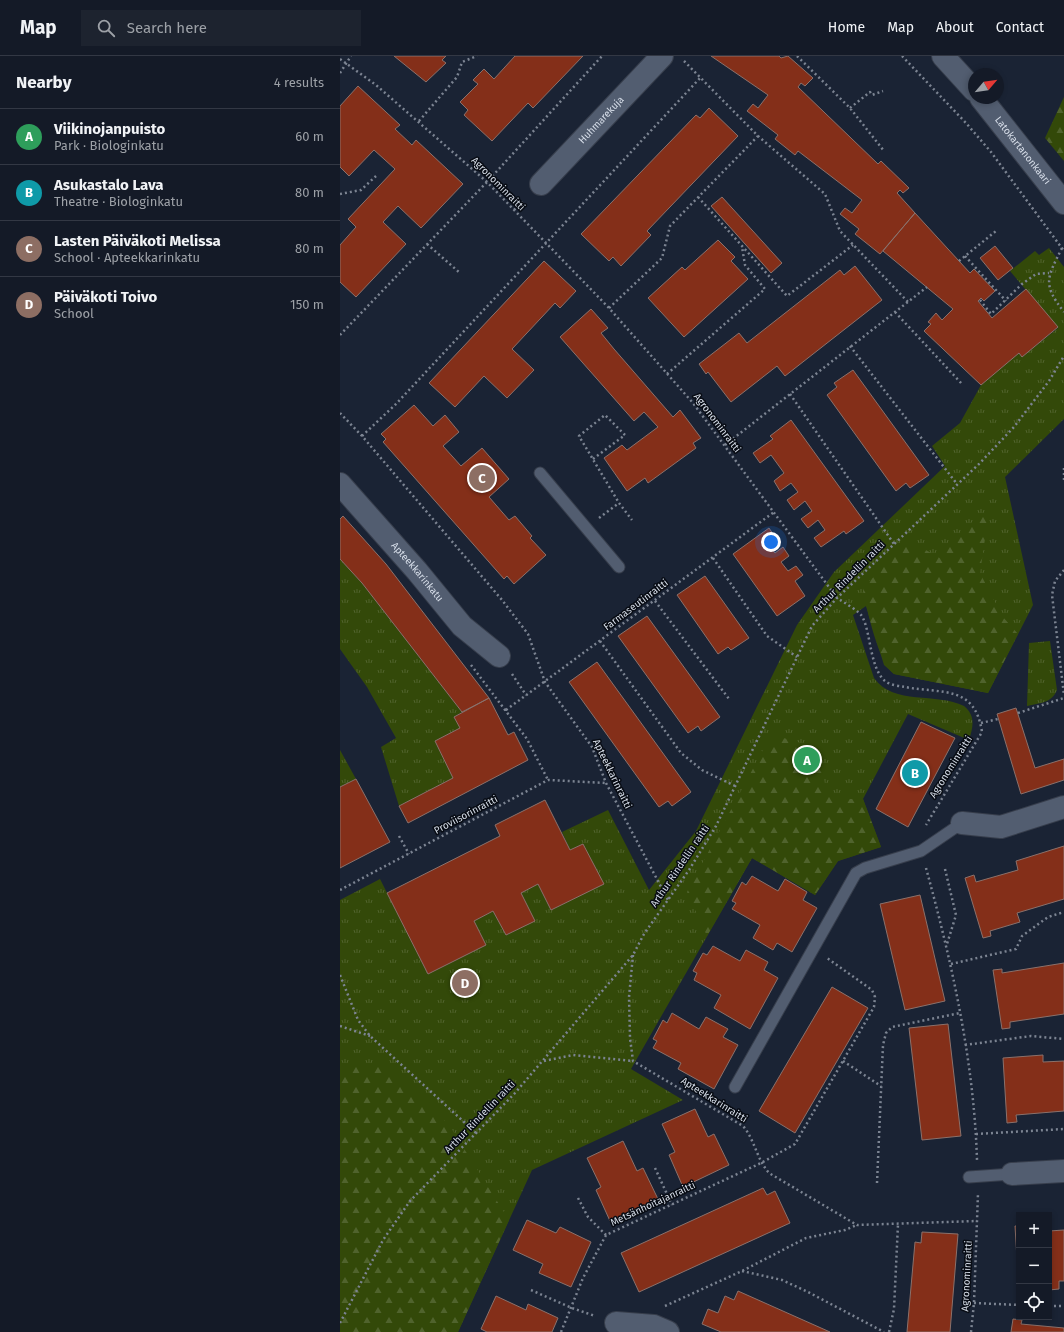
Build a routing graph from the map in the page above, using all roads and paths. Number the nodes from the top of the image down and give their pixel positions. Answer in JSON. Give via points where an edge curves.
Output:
{"nodes":[{"id":1,"x":350,"y":56,"type":"edge"},
{"id":2,"x":477,"y":56,"type":"edge"},
{"id":3,"x":602,"y":56,"type":"edge"},
{"id":4,"x":662,"y":56,"type":"edge"},
{"id":5,"x":680,"y":56,"type":"edge"},
{"id":6,"x":797,"y":56,"type":"edge"},
{"id":7,"x":902,"y":56,"type":"edge"},
{"id":8,"x":943,"y":56,"type":"edge"},
{"id":9,"x":340,"y":59,"type":"edge"},
{"id":10,"x":345,"y":63,"type":"junction"},
{"id":11,"x":340,"y":73,"type":"edge"},
{"id":12,"x":701,"y":77,"type":"junction"},
{"id":13,"x":968,"y":83,"type":"edge"},
{"id":14,"x":883,"y":91,"type":"dead end"},
{"id":15,"x":986,"y":104,"type":"edge"},
{"id":16,"x":850,"y":108,"type":"junction"},
{"id":17,"x":419,"y":121,"type":"junction"},
{"id":18,"x":758,"y":136,"type":"junction"},
{"id":19,"x":884,"y":151,"type":"dead end"},
{"id":20,"x":376,"y":176,"type":"dead end"},
{"id":21,"x":487,"y":182,"type":"junction"},
{"id":22,"x":541,"y":184,"type":"dead end"},
{"id":23,"x":340,"y":194,"type":"edge"},
{"id":24,"x":698,"y":198,"type":"junction"},
{"id":25,"x":1064,"y":203,"type":"edge"},
{"id":26,"x":996,"y":231,"type":"dead end"},
{"id":27,"x":546,"y":242,"type":"junction"},
{"id":28,"x":428,"y":244,"type":"junction"},
{"id":29,"x":853,"y":245,"type":"junction"},
{"id":30,"x":742,"y":246,"type":"junction"},
{"id":31,"x":1063,"y":249,"type":"edge"},
{"id":32,"x":964,"y":256,"type":"junction"},
{"id":33,"x":959,"y":261,"type":"dead end"},
{"id":34,"x":460,"y":273,"type":"dead end"},
{"id":35,"x":1049,"y":273,"type":"junction"},
{"id":36,"x":927,"y":287,"type":"dead end"},
{"id":37,"x":980,"y":300,"type":"dead end"},
{"id":38,"x":1006,"y":301,"type":"junction"},
{"id":39,"x":908,"y":302,"type":"junction"},
{"id":40,"x":609,"y":308,"type":"junction"},
{"id":41,"x":896,"y":312,"type":"junction"},
{"id":42,"x":1064,"y":312,"type":"edge"},
{"id":43,"x":340,"y":335,"type":"edge"},
{"id":44,"x":850,"y":346,"type":"junction"},
{"id":45,"x":1064,"y":356,"type":"edge"},
{"id":46,"x":667,"y":374,"type":"junction"},
{"id":47,"x":962,"y":384,"type":"dead end"},
{"id":48,"x":790,"y":394,"type":"junction"},
{"id":49,"x":340,"y":413,"type":"edge"},
{"id":50,"x":362,"y":436,"type":"junction"},
{"id":51,"x":725,"y":445,"type":"junction"},
{"id":52,"x":593,"y":459,"type":"junction"},
{"id":53,"x":1064,"y":468,"type":"edge"},
{"id":54,"x":540,"y":473,"type":"dead end"},
{"id":55,"x":1064,"y":483,"type":"edge"},
{"id":56,"x":340,"y":484,"type":"edge"},
{"id":57,"x":957,"y":484,"type":"junction"},
{"id":58,"x":619,"y":503,"type":"junction"},
{"id":59,"x":774,"y":512,"type":"junction"},
{"id":60,"x":632,"y":520,"type":"dead end"},
{"id":61,"x":586,"y":528,"type":"junction"},
{"id":62,"x":894,"y":544,"type":"junction"},
{"id":63,"x":713,"y":558,"type":"junction"},
{"id":64,"x":619,"y":567,"type":"dead end"},
{"id":65,"x":1064,"y":570,"type":"edge"},
{"id":66,"x":837,"y":598,"type":"junction"},
{"id":67,"x":655,"y":601,"type":"junction"},
{"id":68,"x":600,"y":642,"type":"junction"},
{"id":69,"x":499,"y":656,"type":"dead end"},
{"id":70,"x":798,"y":657,"type":"junction"},
{"id":71,"x":1063,"y":678,"type":"edge"},
{"id":72,"x":545,"y":682,"type":"junction"},
{"id":73,"x":1064,"y":695,"type":"edge"},
{"id":74,"x":1064,"y":698,"type":"edge"},
{"id":75,"x":729,"y":699,"type":"dead end"},
{"id":76,"x":506,"y":710,"type":"dead end"},
{"id":77,"x":1018,"y":713,"type":"dead end"},
{"id":78,"x":998,"y":719,"type":"dead end"},
{"id":79,"x":981,"y":723,"type":"junction"},
{"id":80,"x":606,"y":783,"type":"junction"},
{"id":81,"x":735,"y":786,"type":"junction"},
{"id":82,"x":1064,"y":806,"type":"edge"},
{"id":83,"x":934,"y":809,"type":"dead end"},
{"id":84,"x":962,"y":823,"type":"joint"},
{"id":85,"x":399,"y":836,"type":"dead end"},
{"id":86,"x":409,"y":854,"type":"junction"},
{"id":87,"x":946,"y":869,"type":"dead end"},
{"id":88,"x":928,"y":875,"type":"dead end"},
{"id":89,"x":340,"y":890,"type":"edge"},
{"id":90,"x":668,"y":900,"type":"junction"},
{"id":91,"x":1064,"y":912,"type":"edge"},
{"id":92,"x":947,"y":945,"type":"junction"},
{"id":93,"x":813,"y":948,"type":"junction"},
{"id":94,"x":633,"y":955,"type":"junction"},
{"id":95,"x":951,"y":964,"type":"junction"},
{"id":96,"x":340,"y":975,"type":"edge"},
{"id":97,"x":960,"y":1013,"type":"junction"},
{"id":98,"x":340,"y":1026,"type":"edge"},
{"id":99,"x":370,"y":1036,"type":"junction"},
{"id":100,"x":1064,"y":1039,"type":"edge"},
{"id":101,"x":965,"y":1045,"type":"junction"},
{"id":102,"x":544,"y":1061,"type":"junction"},
{"id":103,"x":633,"y":1061,"type":"junction"},
{"id":104,"x":843,"y":1061,"type":"junction"},
{"id":105,"x":881,"y":1086,"type":"junction"},
{"id":106,"x":735,"y":1087,"type":"dead end"},
{"id":107,"x":1064,"y":1129,"type":"edge"},
{"id":108,"x":476,"y":1133,"type":"junction"},
{"id":109,"x":761,"y":1163,"type":"junction"},
{"id":110,"x":655,"y":1168,"type":"dead end"},
{"id":111,"x":1064,"y":1171,"type":"edge"},
{"id":112,"x":1012,"y":1174,"type":"joint"},
{"id":113,"x":969,"y":1177,"type":"dead end"},
{"id":114,"x":876,"y":1183,"type":"dead end"},
{"id":115,"x":578,"y":1198,"type":"dead end"},
{"id":116,"x":672,"y":1204,"type":"junction"},
{"id":117,"x":898,"y":1224,"type":"junction"},
{"id":118,"x":857,"y":1225,"type":"junction"},
{"id":119,"x":606,"y":1235,"type":"junction"},
{"id":120,"x":742,"y":1271,"type":"junction"},
{"id":121,"x":531,"y":1290,"type":"dead end"},
{"id":122,"x":974,"y":1303,"type":"junction"},
{"id":123,"x":1016,"y":1305,"type":"edge"},
{"id":124,"x":1052,"y":1306,"type":"edge"},
{"id":125,"x":1064,"y":1306,"type":"edge"},
{"id":126,"x":572,"y":1308,"type":"junction"},
{"id":127,"x":616,"y":1322,"type":"dead end"},
{"id":128,"x":340,"y":1323,"type":"edge"},
{"id":129,"x":661,"y":1329,"type":"edge"},
{"id":130,"x":561,"y":1332,"type":"edge"},
{"id":131,"x":884,"y":1332,"type":"edge"},
{"id":132,"x":889,"y":1332,"type":"edge"},
{"id":133,"x":971,"y":1332,"type":"edge"}],
"edges":[{"from":1,"to":10,"type":"path"},
{"from":2,"to":17,"type":"path","via":[[462,62],[457,77]]},
{"from":3,"to":21,"type":"path"},
{"from":4,"to":22,"type":"street","name":"Huhmarekuja"},
{"from":5,"to":12,"type":"path"},
{"from":6,"to":16,"type":"path"},
{"from":7,"to":31,"type":"path","via":[[991,152]]},
{"from":8,"to":13,"type":"street"},
{"from":9,"to":10,"type":"path","name":"Agronominraitti"},
{"from":10,"to":11,"type":"path"},
{"from":10,"to":17,"type":"path","name":"Agronominraitti"},
{"from":12,"to":18,"type":"path"},
{"from":12,"to":27,"type":"path"},
{"from":14,"to":16,"type":"path","via":[[872,95],[870,92]]},
{"from":15,"to":25,"type":"street","name":"Latokartanonkaari"},
{"from":16,"to":19,"type":"path"},
{"from":17,"to":21,"type":"path","name":"Agronominraitti"},
{"from":18,"to":24,"type":"path"},
{"from":18,"to":29,"type":"path","via":[[825,194],[840,231]]},
{"from":20,"to":23,"type":"path","via":[[361,190]]},
{"from":21,"to":27,"type":"path","name":"Agronominraitti"},
{"from":21,"to":28,"type":"path"},
{"from":24,"to":30,"type":"path"},
{"from":24,"to":40,"type":"path","via":[[670,226],[662,258]]},
{"from":26,"to":32,"type":"path"},
{"from":27,"to":40,"type":"path","name":"Agronominraitti"},
{"from":27,"to":50,"type":"path","via":[[396,404]]},
{"from":28,"to":34,"type":"path"},
{"from":28,"to":43,"type":"path"},
{"from":29,"to":30,"type":"path","via":[[787,296]]},
{"from":29,"to":39,"type":"path"},
{"from":30,"to":46,"type":"path","via":[[745,265],[765,289]]},
{"from":31,"to":35,"type":"path"},
{"from":32,"to":33,"type":"path"},
{"from":32,"to":38,"type":"path"},
{"from":35,"to":38,"type":"path","via":[[1036,274]]},
{"from":35,"to":42,"type":"path","via":[[1048,284],[1053,298]]},
{"from":36,"to":39,"type":"path"},
{"from":37,"to":38,"type":"path","via":[[991,314]]},
{"from":39,"to":41,"type":"path"},
{"from":40,"to":46,"type":"path","name":"Agronominraitti"},
{"from":41,"to":44,"type":"path"},
{"from":41,"to":47,"type":"path"},
{"from":44,"to":48,"type":"path"},
{"from":44,"to":57,"type":"path"},
{"from":45,"to":57,"type":"path","name":"Arthur Rindellin raitti","via":[[1049,381],[1014,427]]},
{"from":46,"to":51,"type":"path","name":"Agronominraitti"},
{"from":48,"to":51,"type":"path"},
{"from":48,"to":62,"type":"path"},
{"from":49,"to":50,"type":"path","name":"Apteekkarinraitti"},
{"from":50,"to":72,"type":"path","name":"Apteekkarinraitti","via":[[528,634]]},
{"from":51,"to":59,"type":"path","name":"Agronominraitti"},
{"from":52,"to":52,"type":"path","via":[[579,436],[605,415],[625,435]]},
{"from":52,"to":58,"type":"path"},
{"from":53,"to":55,"type":"path"},
{"from":54,"to":61,"type":"lane"},
{"from":56,"to":69,"type":"street","name":"Apteekkarinkatu","via":[[462,626]]},
{"from":57,"to":62,"type":"path","name":"Arthur Rindellin raitti"},
{"from":58,"to":60,"type":"path"},
{"from":58,"to":61,"type":"path"},
{"from":59,"to":63,"type":"path","name":"Farmaseutinraitti"},
{"from":59,"to":66,"type":"path","name":"Agronominraitti"},
{"from":61,"to":64,"type":"lane"},
{"from":62,"to":66,"type":"path","name":"Arthur Rindellin raitti"},
{"from":63,"to":67,"type":"path","name":"Farmaseutinraitti"},
{"from":63,"to":70,"type":"path","via":[[767,636]]},
{"from":65,"to":71,"type":"path","via":[[1055,581],[1052,595]]},
{"from":66,"to":70,"type":"path","name":"Arthur Rindellin raitti","via":[[812,626]]},
{"from":66,"to":79,"type":"path","name":"Agronominraitti","via":[[863,616],[878,671],[885,681],[902,687],[961,695],[975,706]]},
{"from":67,"to":68,"type":"path","name":"Farmaseutinraitti"},
{"from":67,"to":75,"type":"path"},
{"from":68,"to":72,"type":"path","name":"Farmaseutinraitti"},
{"from":68,"to":81,"type":"path","via":[[680,753],[702,770]]},
{"from":70,"to":81,"type":"path","name":"Arthur Rindellin raitti"},
{"from":71,"to":73,"type":"path"},
{"from":72,"to":76,"type":"path","name":"Farmaseutinraitti"},
{"from":72,"to":80,"type":"path","name":"Apteekkarinraitti","via":[[592,747]]},
{"from":74,"to":77,"type":"path"},
{"from":78,"to":79,"type":"path"},
{"from":79,"to":83,"type":"path","name":"Agronominraitti","via":[[982,732]]},
{"from":80,"to":86,"type":"path","name":"Proviisorinraitti","via":[[548,780]]},
{"from":80,"to":90,"type":"path","name":"Apteekkarinraitti"},
{"from":81,"to":90,"type":"path","name":"Arthur Rindellin raitti","via":[[716,826]]},
{"from":82,"to":84,"type":"street","via":[[1001,826]]},
{"from":84,"to":93,"type":"lane","via":[[921,851],[856,873]]},
{"from":85,"to":86,"type":"path"},
{"from":86,"to":89,"type":"path","name":"Proviisorinraitti"},
{"from":87,"to":92,"type":"path","via":[[956,915]]},
{"from":88,"to":92,"type":"path"},
{"from":90,"to":94,"type":"path","name":"Arthur Rindellin raitti"},
{"from":91,"to":95,"type":"path","via":[[1048,917],[1022,936],[1016,949]]},
{"from":92,"to":95,"type":"path"},
{"from":93,"to":104,"type":"path","name":"Metsänhoitajanraitti","via":[[872,990],[875,997],[874,1007]]},
{"from":93,"to":106,"type":"lane"},
{"from":94,"to":102,"type":"path","name":"Arthur Rindellin raitti"},
{"from":94,"to":103,"type":"path","via":[[629,997]]},
{"from":95,"to":97,"type":"path"},
{"from":96,"to":99,"type":"path","via":[[358,1020]]},
{"from":97,"to":101,"type":"path"},
{"from":97,"to":105,"type":"path","via":[[892,1027],[886,1033],[882,1044]]},
{"from":98,"to":99,"type":"path"},
{"from":99,"to":108,"type":"path"},
{"from":100,"to":101,"type":"path","via":[[1031,1036]]},
{"from":101,"to":107,"type":"path","via":[[976,1134]]},
{"from":102,"to":103,"type":"path","via":[[573,1055]]},
{"from":102,"to":108,"type":"path","name":"Arthur Rindellin raitti"},
{"from":103,"to":109,"type":"path","name":"Apteekkarinraitti","via":[[743,1126],[749,1133]]},
{"from":104,"to":105,"type":"path"},
{"from":104,"to":109,"type":"path","name":"Metsänhoitajanraitti","via":[[795,1144]]},
{"from":105,"to":114,"type":"path"},
{"from":108,"to":128,"type":"path","name":"Arthur Rindellin raitti","via":[[410,1201],[383,1240]]},
{"from":109,"to":116,"type":"path","name":"Metsänhoitajanraitti"},
{"from":109,"to":118,"type":"path","name":"Apteekkarinraitti","via":[[769,1173]]},
{"from":110,"to":116,"type":"path"},
{"from":111,"to":112,"type":"street"},
{"from":112,"to":113,"type":"lane"},
{"from":115,"to":119,"type":"path","via":[[588,1217]]},
{"from":116,"to":119,"type":"path","name":"Metsänhoitajanraitti"},
{"from":117,"to":118,"type":"path"},
{"from":117,"to":122,"type":"path","name":"Agronominraitti","via":[[978,1221]]},
{"from":117,"to":132,"type":"path","via":[[894,1309]]},
{"from":118,"to":120,"type":"path","via":[[806,1238]]},
{"from":119,"to":126,"type":"path","name":"Metsänhoitajanraitti","via":[[583,1278]]},
{"from":120,"to":129,"type":"path","via":[[662,1308]]},
{"from":120,"to":131,"type":"path","via":[[782,1280]]},
{"from":121,"to":126,"type":"path"},
{"from":122,"to":123,"type":"path"},
{"from":122,"to":133,"type":"path","name":"Agronominraitti"},
{"from":124,"to":125,"type":"path"},
{"from":126,"to":130,"type":"path","name":"Metsänhoitajanraitti"},
{"from":127,"to":129,"type":"street"}]}
